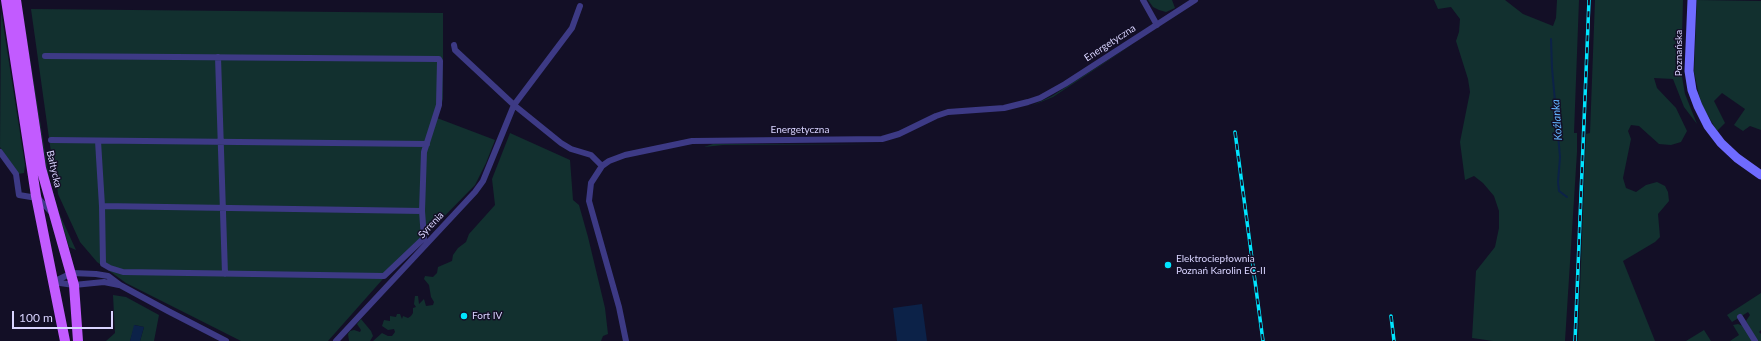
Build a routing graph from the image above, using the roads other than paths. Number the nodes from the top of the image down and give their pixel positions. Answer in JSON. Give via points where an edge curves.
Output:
{"nodes":[{"id":1,"x":6,"y":0,"type":"edge"},
{"id":2,"x":16,"y":0,"type":"edge"},
{"id":3,"x":1143,"y":0,"type":"edge"},
{"id":4,"x":1195,"y":0,"type":"edge"},
{"id":5,"x":1692,"y":0,"type":"edge"},
{"id":6,"x":580,"y":6,"type":"dead end"},
{"id":7,"x":1157,"y":24,"type":"junction"},
{"id":8,"x":454,"y":45,"type":"dead end"},
{"id":9,"x":45,"y":56,"type":"dead end"},
{"id":10,"x":218,"y":56,"type":"junction"},
{"id":11,"x":514,"y":105,"type":"junction"},
{"id":12,"x":51,"y":140,"type":"dead end"},
{"id":13,"x":98,"y":141,"type":"junction"},
{"id":14,"x":221,"y":142,"type":"junction"},
{"id":15,"x":427,"y":144,"type":"junction"},
{"id":16,"x":0,"y":152,"type":"edge"},
{"id":17,"x":602,"y":166,"type":"junction"},
{"id":18,"x":1761,"y":175,"type":"edge"},
{"id":19,"x":36,"y":196,"type":"junction"},
{"id":20,"x":102,"y":206,"type":"junction"},
{"id":21,"x":224,"y":208,"type":"junction"},
{"id":22,"x":422,"y":211,"type":"junction"},
{"id":23,"x":54,"y":214,"type":"junction"},
{"id":24,"x":427,"y":240,"type":"junction"},
{"id":25,"x":103,"y":264,"type":"junction"},
{"id":26,"x":72,"y":273,"type":"junction"},
{"id":27,"x":96,"y":274,"type":"junction"},
{"id":28,"x":226,"y":274,"type":"junction"},
{"id":29,"x":52,"y":282,"type":"junction"},
{"id":30,"x":96,"y":282,"type":"junction"},
{"id":31,"x":74,"y":285,"type":"junction"},
{"id":32,"x":120,"y":285,"type":"junction"},
{"id":33,"x":1740,"y":318,"type":"dead end"},
{"id":34,"x":65,"y":341,"type":"edge"},
{"id":35,"x":78,"y":341,"type":"edge"},
{"id":36,"x":226,"y":341,"type":"edge"},
{"id":37,"x":336,"y":341,"type":"edge"},
{"id":38,"x":626,"y":341,"type":"edge"},
{"id":39,"x":1755,"y":341,"type":"edge"}],
"edges":[{"from":1,"to":19,"type":"main road","name":"Bałtycka"},
{"from":2,"to":23,"type":"main road","name":"Bałtycka","via":[[38,154]]},
{"from":3,"to":7,"type":"street"},
{"from":4,"to":7,"type":"street","name":"Energetyczna"},
{"from":5,"to":18,"type":"street","name":"Poznańska","via":[[1689,70],[1698,106],[1717,139],[1732,154]]},
{"from":6,"to":11,"type":"street","name":"Syrenia","via":[[572,28]]},
{"from":7,"to":17,"type":"street","name":"Energetyczna","via":[[1053,92],[1015,106],[948,112],[882,139],[692,141],[616,158]]},
{"from":8,"to":11,"type":"street","via":[[455,50]]},
{"from":9,"to":10,"type":"street"},
{"from":10,"to":14,"type":"street"},
{"from":10,"to":15,"type":"street","via":[[439,59],[439,105]]},
{"from":11,"to":17,"type":"street","via":[[561,143],[571,149],[591,154]]},
{"from":11,"to":24,"type":"street","name":"Syrenia","via":[[483,181]]},
{"from":12,"to":13,"type":"street"},
{"from":13,"to":14,"type":"street"},
{"from":13,"to":20,"type":"street"},
{"from":14,"to":15,"type":"street"},
{"from":14,"to":21,"type":"street"},
{"from":15,"to":22,"type":"street","via":[[424,152]]},
{"from":16,"to":19,"type":"street","via":[[16,174],[20,195]]},
{"from":17,"to":38,"type":"street","via":[[591,183],[589,201]]},
{"from":19,"to":23,"type":"street"},
{"from":19,"to":29,"type":"main road","name":"Bałtycka"},
{"from":20,"to":21,"type":"street"},
{"from":20,"to":25,"type":"street"},
{"from":21,"to":22,"type":"street"},
{"from":21,"to":28,"type":"street"},
{"from":22,"to":24,"type":"street"},
{"from":23,"to":26,"type":"main road","name":"Bałtycka"},
{"from":24,"to":28,"type":"street","via":[[384,276]]},
{"from":24,"to":37,"type":"street","name":"Syrenia"},
{"from":25,"to":27,"type":"street","via":[[96,269]]},
{"from":25,"to":28,"type":"street","via":[[123,272]]},
{"from":26,"to":27,"type":"street"},
{"from":26,"to":29,"type":"street"},
{"from":26,"to":31,"type":"main road","name":"Bałtycka"},
{"from":27,"to":30,"type":"street"},
{"from":27,"to":32,"type":"street","via":[[108,276]]},
{"from":29,"to":31,"type":"street"},
{"from":29,"to":34,"type":"main road","name":"Bałtycka"},
{"from":30,"to":31,"type":"street"},
{"from":30,"to":32,"type":"street"},
{"from":31,"to":35,"type":"main road","name":"Bałtycka"},
{"from":32,"to":36,"type":"street"},
{"from":33,"to":39,"type":"street"}]}
